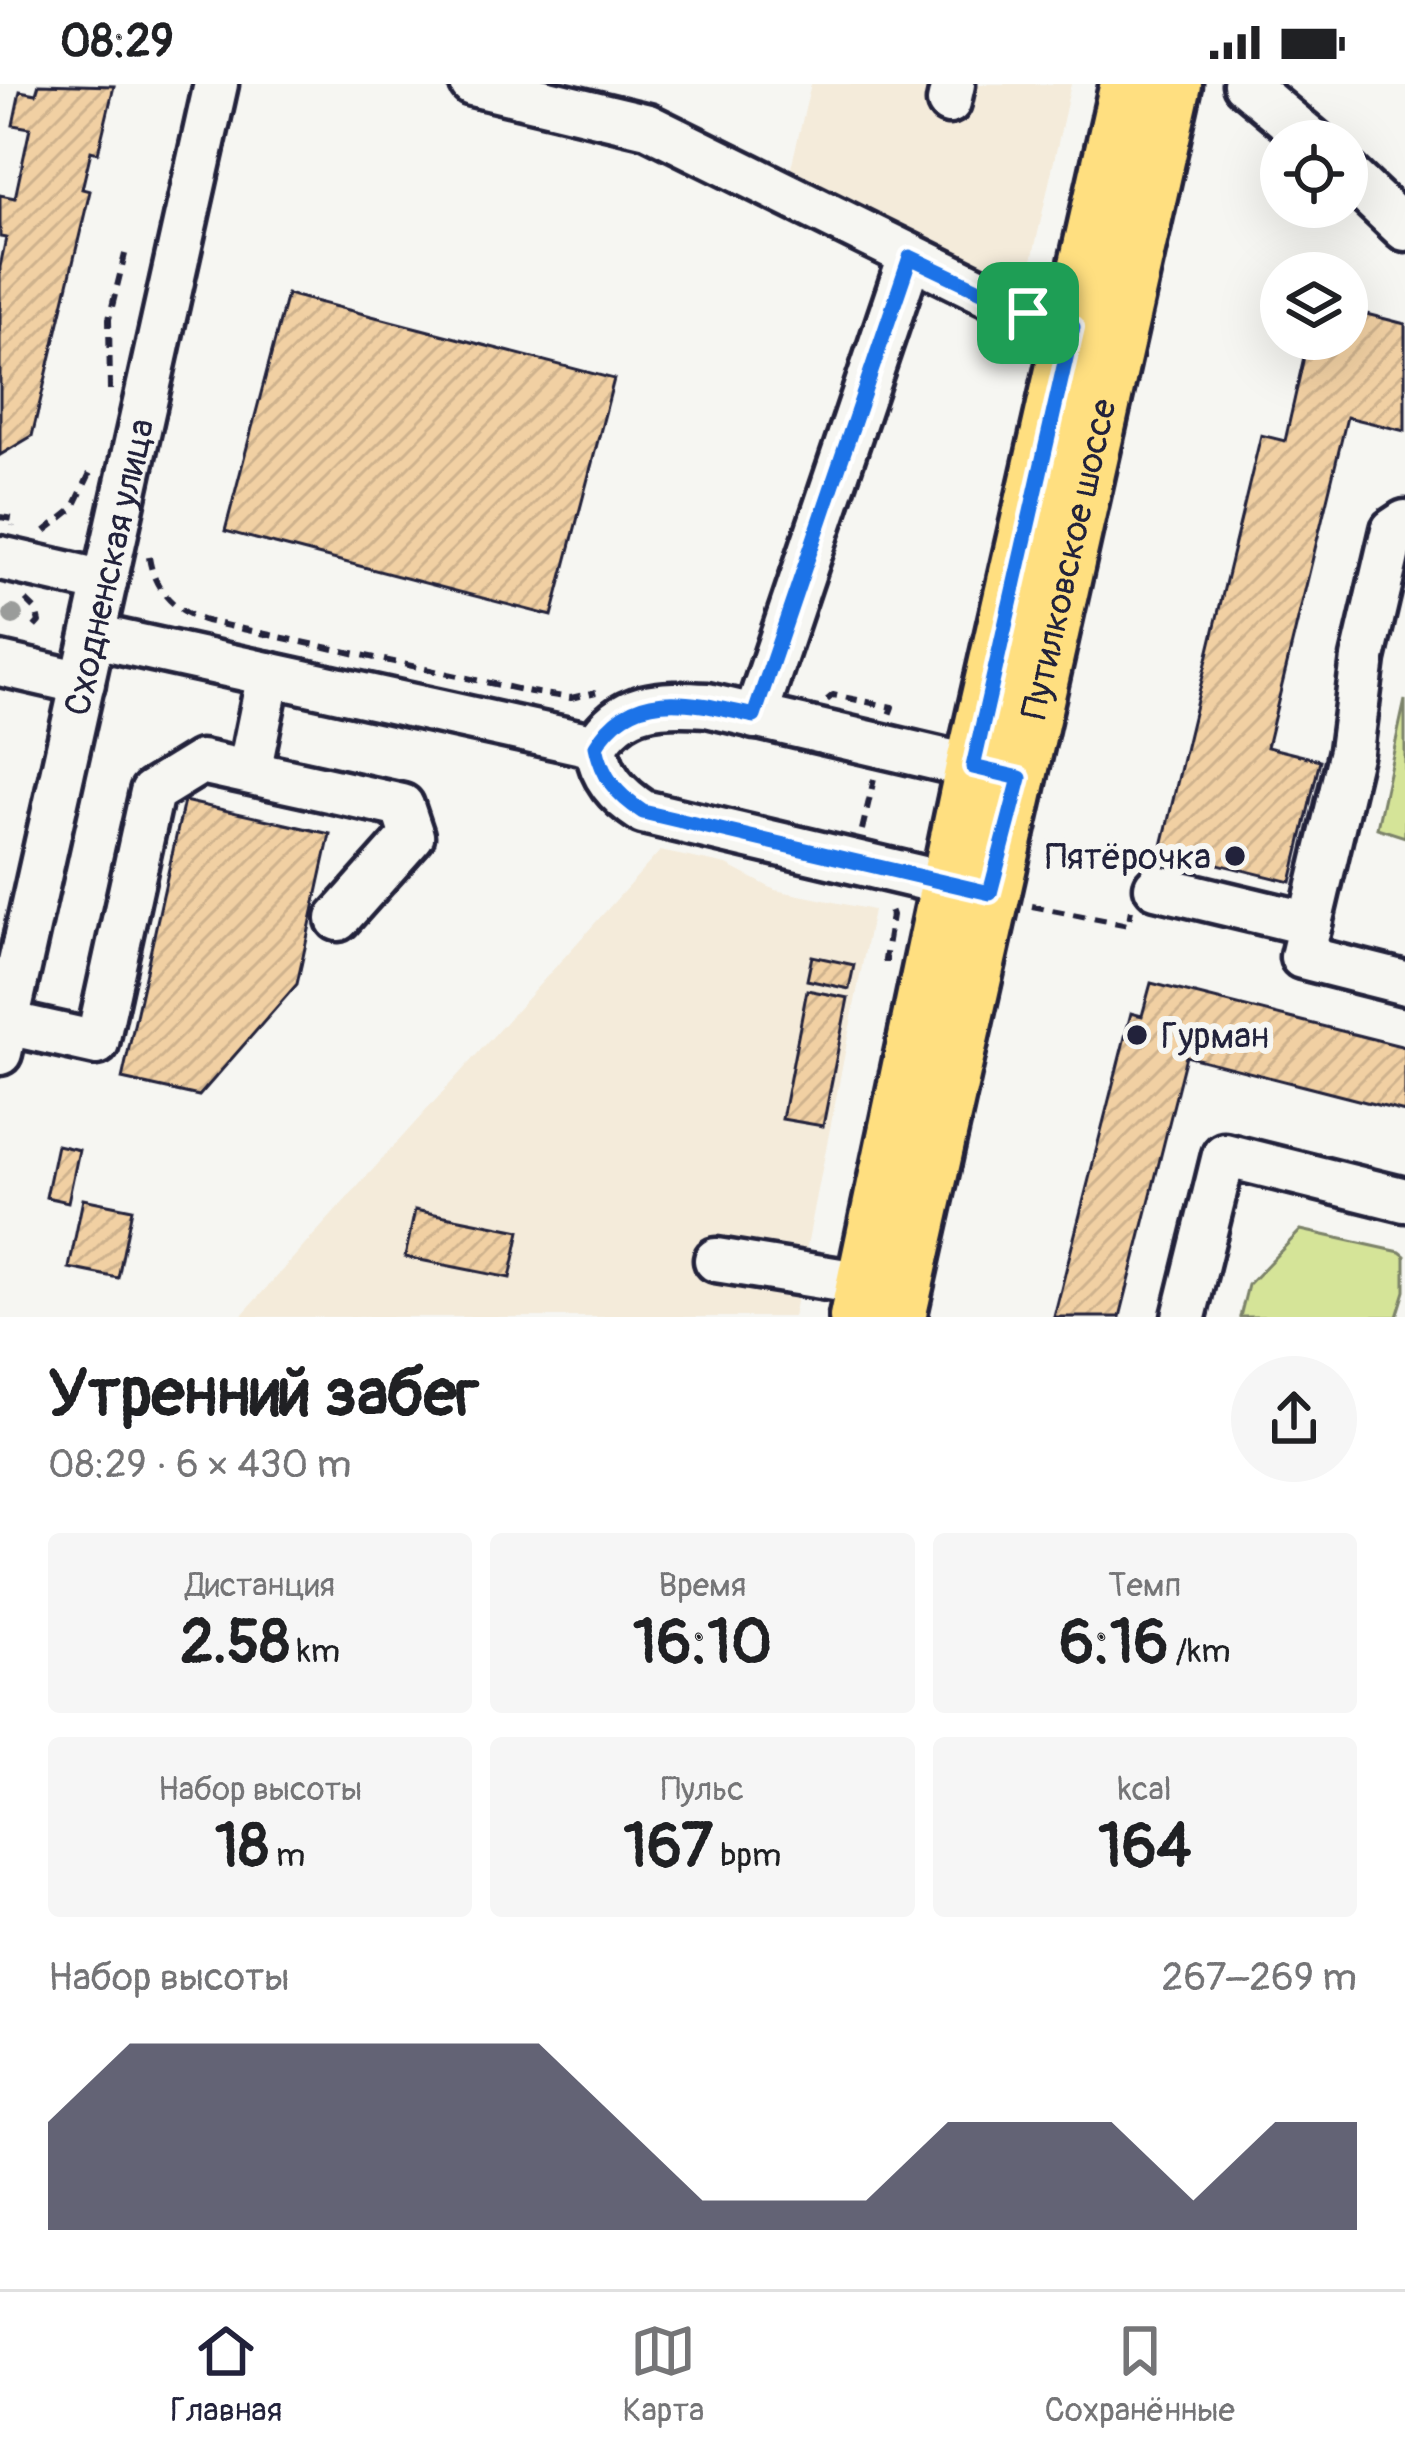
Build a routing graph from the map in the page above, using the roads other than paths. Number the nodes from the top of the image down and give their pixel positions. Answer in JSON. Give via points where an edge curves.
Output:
{"nodes":[{"id":1,"x":216,"y":84,"type":"edge"},
{"id":2,"x":472,"y":84,"type":"edge"},
{"id":3,"x":1127,"y":84,"type":"edge"},
{"id":4,"x":1174,"y":84,"type":"edge"},
{"id":5,"x":1245,"y":84,"type":"edge"},
{"id":6,"x":1287,"y":120,"type":"edge"},
{"id":7,"x":1368,"y":194,"type":"edge"},
{"id":8,"x":1405,"y":229,"type":"edge"},
{"id":9,"x":910,"y":257,"type":"junction"},
{"id":10,"x":1073,"y":327,"type":"junction"},
{"id":11,"x":1405,"y":522,"type":"edge"},
{"id":12,"x":17,"y":547,"type":"edge"},
{"id":13,"x":105,"y":582,"type":"junction"},
{"id":14,"x":94,"y":636,"type":"junction"},
{"id":15,"x":5,"y":650,"type":"edge"},
{"id":16,"x":269,"y":674,"type":"junction"},
{"id":17,"x":83,"y":682,"type":"junction"},
{"id":18,"x":754,"y":716,"type":"junction"},
{"id":19,"x":596,"y":746,"type":"junction"},
{"id":20,"x":249,"y":772,"type":"junction"},
{"id":21,"x":996,"y":772,"type":"junction"},
{"id":22,"x":1156,"y":887,"type":"dead end"},
{"id":23,"x":990,"y":894,"type":"junction"},
{"id":24,"x":338,"y":919,"type":"dead end"},
{"id":25,"x":1310,"y":924,"type":"junction"},
{"id":26,"x":1405,"y":983,"type":"edge"},
{"id":27,"x":3,"y":1038,"type":"edge"},
{"id":28,"x":1405,"y":1200,"type":"edge"},
{"id":29,"x":716,"y":1261,"type":"dead end"},
{"id":30,"x":873,"y":1306,"type":"edge"},
{"id":31,"x":1184,"y":1317,"type":"edge"}],
"edges":[{"from":1,"to":13,"type":"street","name":"Сходненская улица"},
{"from":2,"to":9,"type":"street","via":[[648,126]]},
{"from":3,"to":10,"type":"main road","name":"Путилковское шоссе"},
{"from":4,"to":21,"type":"main road","name":"Путилковское шоссе"},
{"from":5,"to":6,"type":"street"},
{"from":7,"to":8,"type":"street"},
{"from":9,"to":10,"type":"street"},
{"from":9,"to":18,"type":"street"},
{"from":10,"to":21,"type":"main road","name":"Путилковское шоссе"},
{"from":11,"to":25,"type":"street","via":[[1393,530]]},
{"from":12,"to":13,"type":"street"},
{"from":13,"to":14,"type":"street","name":"Сходненская улица"},
{"from":14,"to":16,"type":"street"},
{"from":14,"to":17,"type":"street","name":"Сходненская улица"},
{"from":15,"to":17,"type":"street"},
{"from":16,"to":19,"type":"street"},
{"from":16,"to":20,"type":"street"},
{"from":17,"to":27,"type":"street","name":"Сходненская улица"},
{"from":18,"to":19,"type":"street","via":[[707,705],[642,706],[618,717]]},
{"from":18,"to":21,"type":"street"},
{"from":19,"to":23,"type":"street","via":[[608,781],[643,812]]},
{"from":20,"to":24,"type":"street","via":[[402,806],[412,836]]},
{"from":20,"to":27,"type":"street","via":[[201,761],[152,792],[97,1043]]},
{"from":21,"to":23,"type":"main road","name":"Путилковское шоссе"},
{"from":22,"to":25,"type":"street"},
{"from":23,"to":30,"type":"main road","name":"Путилковское шоссе"},
{"from":25,"to":26,"type":"street","via":[[1302,957]]},
{"from":28,"to":31,"type":"street","via":[[1224,1156]]},
{"from":29,"to":30,"type":"street"}]}
